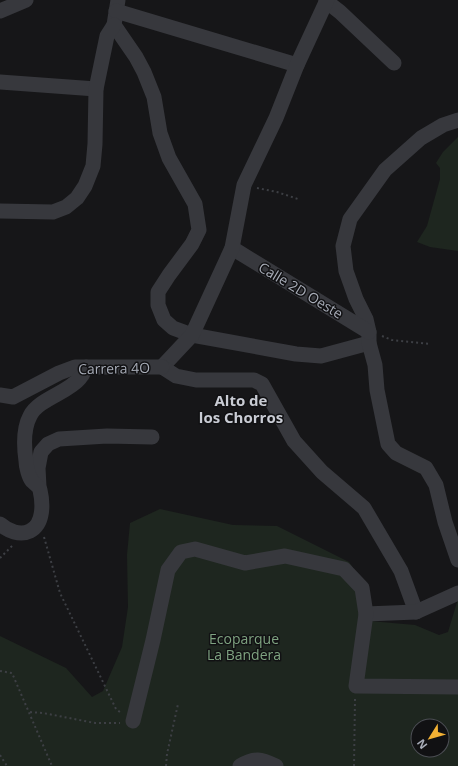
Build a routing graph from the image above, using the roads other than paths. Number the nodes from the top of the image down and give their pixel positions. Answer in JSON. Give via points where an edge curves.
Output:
{"nodes":[{"id":1,"x":26,"y":0,"type":"edge"},
{"id":2,"x":326,"y":0,"type":"edge"},
{"id":3,"x":0,"y":11,"type":"edge"},
{"id":4,"x":116,"y":12,"type":"edge"},
{"id":5,"x":394,"y":63,"type":"dead end"},
{"id":6,"x":297,"y":65,"type":"junction"},
{"id":7,"x":0,"y":82,"type":"edge"},
{"id":8,"x":96,"y":89,"type":"junction"},
{"id":9,"x":458,"y":120,"type":"edge"},
{"id":10,"x":0,"y":211,"type":"edge"},
{"id":11,"x":232,"y":248,"type":"junction"},
{"id":12,"x":192,"y":335,"type":"junction"},
{"id":13,"x":369,"y":337,"type":"junction"},
{"id":14,"x":86,"y":367,"type":"junction"},
{"id":15,"x":162,"y":368,"type":"junction"},
{"id":16,"x":0,"y":395,"type":"edge"},
{"id":17,"x":152,"y":436,"type":"dead end"},
{"id":18,"x":40,"y":488,"type":"junction"},
{"id":19,"x":0,"y":524,"type":"edge"},
{"id":20,"x":458,"y":560,"type":"edge"},
{"id":21,"x":458,"y":593,"type":"edge"},
{"id":22,"x":416,"y":612,"type":"junction"},
{"id":23,"x":366,"y":614,"type":"junction"},
{"id":24,"x":458,"y":687,"type":"edge"},
{"id":25,"x":133,"y":721,"type":"road end"},
{"id":26,"x":240,"y":766,"type":"edge"},
{"id":27,"x":276,"y":766,"type":"edge"}],
"edges":[{"from":1,"to":3,"type":"street"},
{"from":2,"to":5,"type":"street"},
{"from":2,"to":6,"type":"street"},
{"from":4,"to":6,"type":"street"},
{"from":4,"to":8,"type":"street","via":[[107,36]]},
{"from":4,"to":12,"type":"street","via":[[154,97],[160,134],[167,152],[195,204],[199,230],[158,292],[158,305],[164,320],[173,328]]},
{"from":6,"to":11,"type":"street","via":[[276,118],[244,185]]},
{"from":7,"to":8,"type":"street"},
{"from":8,"to":10,"type":"street","via":[[93,166],[78,198],[53,212]]},
{"from":9,"to":13,"type":"street","via":[[443,125],[405,151],[385,170],[350,219],[343,246],[346,271],[366,319]]},
{"from":11,"to":12,"type":"street"},
{"from":11,"to":13,"type":"street","name":"Calle 2D Oeste"},
{"from":12,"to":13,"type":"street","via":[[296,354],[321,356]]},
{"from":12,"to":15,"type":"street"},
{"from":13,"to":20,"type":"street","via":[[388,444],[396,453],[426,468],[436,485]]},
{"from":14,"to":15,"type":"street","name":"Carrera 4O"},
{"from":14,"to":16,"type":"street","name":"Carrera 4O","via":[[59,373],[12,397]]},
{"from":14,"to":18,"type":"street","via":[[81,378],[42,403],[30,415],[24,434],[26,462],[31,480]]},
{"from":15,"to":22,"type":"street","via":[[176,376],[196,380],[254,380],[262,384],[294,441],[322,472],[364,508],[401,571]]},
{"from":17,"to":18,"type":"street","via":[[58,439],[40,452]]},
{"from":18,"to":19,"type":"street","via":[[40,523],[33,530],[25,533],[9,531]]},
{"from":21,"to":22,"type":"street"},
{"from":22,"to":23,"type":"street"},
{"from":23,"to":24,"type":"street","via":[[356,686]]},
{"from":23,"to":25,"type":"street","via":[[362,588],[344,569],[285,556],[245,563],[194,549],[181,552],[168,570]]},
{"from":26,"to":27,"type":"street","via":[[253,760],[264,760]]}]}
